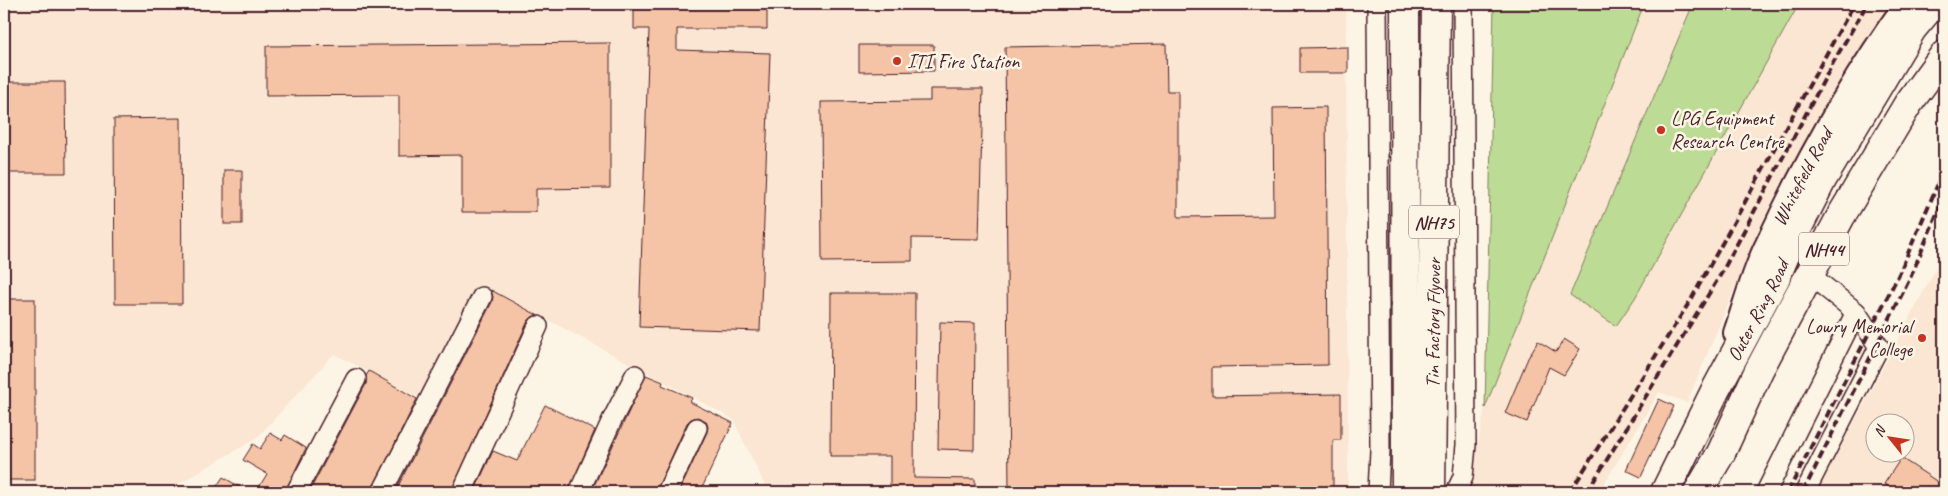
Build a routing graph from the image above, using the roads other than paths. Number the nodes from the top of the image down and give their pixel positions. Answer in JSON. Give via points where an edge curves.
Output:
{"nodes":[{"id":1,"x":1377,"y":4,"type":"edge"},
{"id":2,"x":1406,"y":4,"type":"edge"},
{"id":3,"x":1436,"y":4,"type":"edge"},
{"id":4,"x":1463,"y":4,"type":"edge"},
{"id":5,"x":1907,"y":4,"type":"edge"},
{"id":6,"x":1933,"y":4,"type":"edge"},
{"id":7,"x":1944,"y":54,"type":"edge"},
{"id":8,"x":1810,"y":275,"type":"junction"},
{"id":9,"x":482,"y":297,"type":"dead end"},
{"id":10,"x":1856,"y":312,"type":"junction"},
{"id":11,"x":538,"y":326,"type":"dead end"},
{"id":12,"x":635,"y":375,"type":"dead end"},
{"id":13,"x":356,"y":379,"type":"dead end"},
{"id":14,"x":1715,"y":391,"type":"junction"},
{"id":15,"x":697,"y":428,"type":"dead end"},
{"id":16,"x":1419,"y":440,"type":"junction"},
{"id":17,"x":1720,"y":453,"type":"junction"},
{"id":18,"x":296,"y":492,"type":"edge"},
{"id":19,"x":382,"y":492,"type":"edge"},
{"id":20,"x":462,"y":492,"type":"edge"},
{"id":21,"x":579,"y":492,"type":"edge"},
{"id":22,"x":667,"y":492,"type":"edge"},
{"id":23,"x":1378,"y":492,"type":"edge"},
{"id":24,"x":1406,"y":492,"type":"edge"},
{"id":25,"x":1431,"y":492,"type":"edge"},
{"id":26,"x":1456,"y":492,"type":"edge"},
{"id":27,"x":1665,"y":492,"type":"edge"},
{"id":28,"x":1698,"y":492,"type":"edge"},
{"id":29,"x":1714,"y":492,"type":"edge"},
{"id":30,"x":1766,"y":492,"type":"edge"},
{"id":31,"x":1805,"y":492,"type":"edge"}],
"edges":[{"from":1,"to":23,"type":"street"},
{"from":2,"to":16,"type":"highway","name":"Tin Factory Flyover","number":"NH75"},
{"from":3,"to":16,"type":"highway","name":"Tin Factory Flyover","number":"NH75"},
{"from":4,"to":26,"type":"street","via":[[1466,446],[1463,477]]},
{"from":5,"to":14,"type":"main road","name":"Whitefield Road","via":[[1824,135],[1767,245]]},
{"from":6,"to":14,"type":"highway","name":"Outer Ring Road","number":"NH44","via":[[1912,29],[1823,178]]},
{"from":7,"to":8,"type":"highway","name":"Outer Ring Road","number":"NH44","via":[[1904,112],[1841,216]]},
{"from":8,"to":10,"type":"street"},
{"from":8,"to":17,"type":"highway","name":"Outer Ring Road","number":"NH44","via":[[1759,370]]},
{"from":9,"to":19,"type":"street"},
{"from":10,"to":30,"type":"street"},
{"from":10,"to":31,"type":"street","via":[[1879,347]]},
{"from":11,"to":20,"type":"street"},
{"from":12,"to":21,"type":"street"},
{"from":13,"to":18,"type":"street"},
{"from":14,"to":27,"type":"highway","name":"Outer Ring Road","number":"NH44"},
{"from":15,"to":22,"type":"street"},
{"from":16,"to":24,"type":"highway","name":"Tin Factory Flyover","number":"NH75"},
{"from":16,"to":25,"type":"highway","name":"Tin Factory Flyover","number":"NH75"},
{"from":17,"to":28,"type":"highway","name":"Outer Ring Road","number":"NH44"},
{"from":17,"to":29,"type":"highway","name":"Outer Ring Road"}]}
